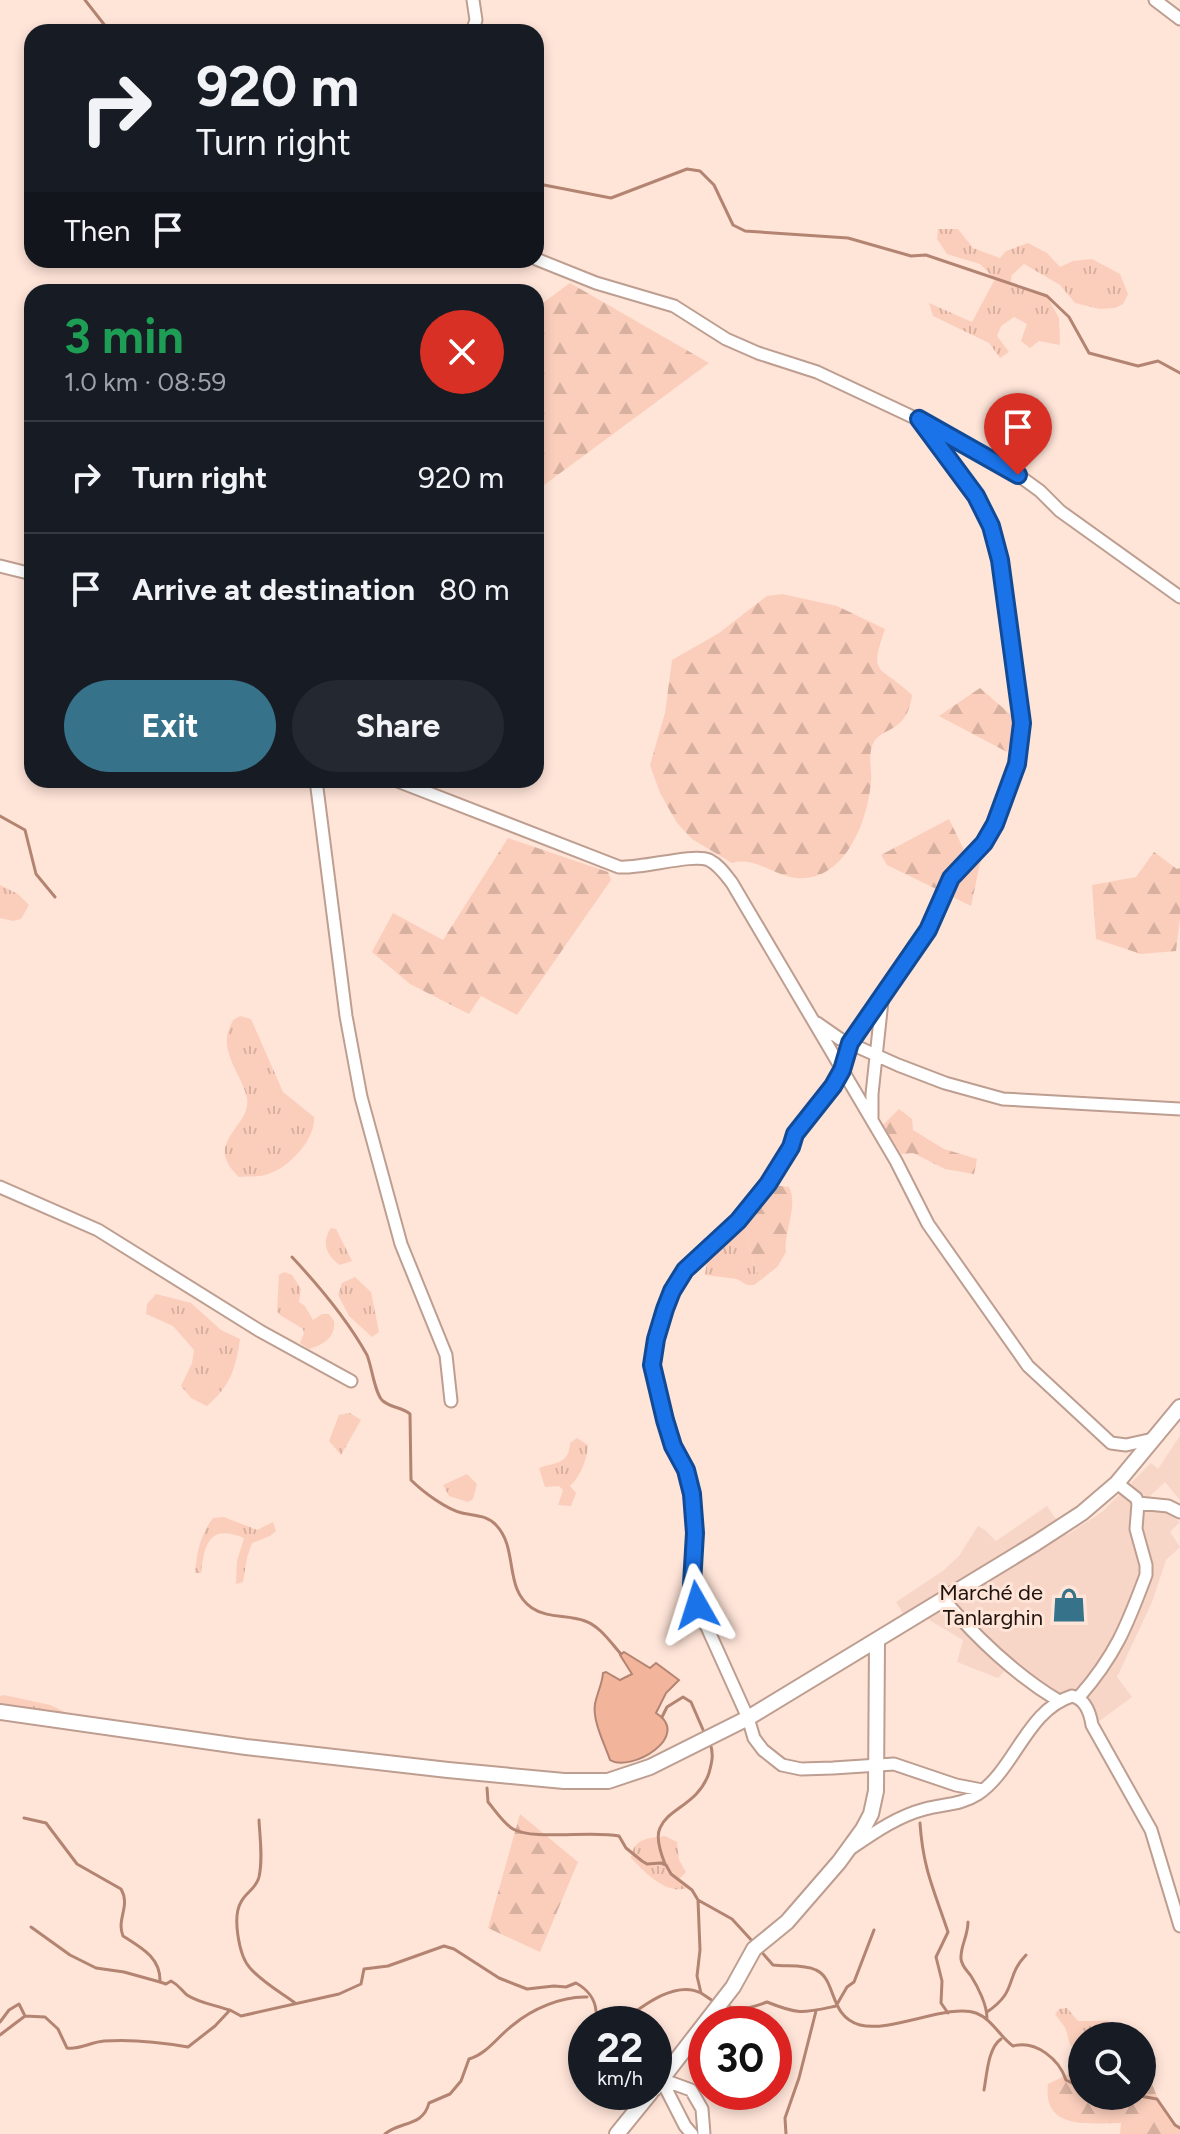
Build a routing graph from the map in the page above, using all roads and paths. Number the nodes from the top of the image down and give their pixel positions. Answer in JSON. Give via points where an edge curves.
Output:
{"nodes":[{"id":1,"x":473,"y":0,"type":"edge"},
{"id":2,"x":1155,"y":0,"type":"edge"},
{"id":3,"x":1180,"y":19,"type":"edge"},
{"id":4,"x":475,"y":24,"type":"edge"},
{"id":5,"x":544,"y":262,"type":"edge"},
{"id":6,"x":919,"y":419,"type":"junction"},
{"id":7,"x":0,"y":566,"type":"edge"},
{"id":8,"x":24,"y":572,"type":"edge"},
{"id":9,"x":1180,"y":597,"type":"edge"},
{"id":10,"x":317,"y":788,"type":"edge"},
{"id":11,"x":416,"y":788,"type":"edge"},
{"id":12,"x":885,"y":993,"type":"junction"},
{"id":13,"x":813,"y":1020,"type":"junction"},
{"id":14,"x":850,"y":1043,"type":"junction"},
{"id":15,"x":877,"y":1055,"type":"junction"},
{"id":16,"x":842,"y":1070,"type":"junction"},
{"id":17,"x":1180,"y":1109,"type":"edge"},
{"id":18,"x":872,"y":1120,"type":"junction"},
{"id":19,"x":0,"y":1187,"type":"edge"},
{"id":20,"x":351,"y":1381,"type":"dead end"},
{"id":21,"x":451,"y":1401,"type":"dead end"},
{"id":22,"x":1180,"y":1407,"type":"edge"},
{"id":23,"x":1157,"y":1438,"type":"junction"},
{"id":24,"x":1117,"y":1483,"type":"junction"},
{"id":25,"x":1138,"y":1503,"type":"junction"},
{"id":26,"x":1180,"y":1512,"type":"edge"},
{"id":27,"x":944,"y":1600,"type":"junction"},
{"id":28,"x":877,"y":1642,"type":"junction"},
{"id":29,"x":1079,"y":1697,"type":"junction"},
{"id":30,"x":1059,"y":1701,"type":"junction"},
{"id":31,"x":0,"y":1712,"type":"edge"},
{"id":32,"x":748,"y":1718,"type":"junction"},
{"id":33,"x":876,"y":1764,"type":"junction"},
{"id":34,"x":982,"y":1790,"type":"junction"},
{"id":35,"x":847,"y":1851,"type":"junction"},
{"id":36,"x":1180,"y":1926,"type":"edge"},
{"id":37,"x":672,"y":2065,"type":"edge"},
{"id":38,"x":672,"y":2088,"type":"edge"},
{"id":39,"x":672,"y":2109,"type":"edge"},
{"id":40,"x":636,"y":2110,"type":"edge"},
{"id":41,"x":617,"y":2134,"type":"edge"},
{"id":42,"x":692,"y":2134,"type":"edge"},
{"id":43,"x":704,"y":2134,"type":"edge"}],
"edges":[{"from":1,"to":4,"type":"street"},
{"from":2,"to":3,"type":"street"},
{"from":5,"to":6,"type":"street","via":[[674,306],[726,339],[798,364]]},
{"from":6,"to":9,"type":"street","via":[[1018,475]]},
{"from":6,"to":12,"type":"street","via":[[976,496],[991,526],[1022,723],[1017,764],[995,824],[951,878],[928,930]]},
{"from":7,"to":8,"type":"street"},
{"from":10,"to":21,"type":"street","via":[[361,1097],[401,1244],[446,1355]]},
{"from":11,"to":13,"type":"street","via":[[619,867],[710,861],[732,883]]},
{"from":12,"to":14,"type":"street"},
{"from":12,"to":15,"type":"street"},
{"from":13,"to":14,"type":"street"},
{"from":13,"to":16,"type":"street"},
{"from":14,"to":15,"type":"street"},
{"from":14,"to":16,"type":"street"},
{"from":15,"to":17,"type":"street","via":[[945,1083],[1003,1099]]},
{"from":15,"to":18,"type":"street"},
{"from":16,"to":18,"type":"street"},
{"from":16,"to":32,"type":"street","via":[[795,1134],[768,1184],[738,1221],[685,1270],[672,1291],[652,1365],[692,1494],[692,1584]]},
{"from":18,"to":23,"type":"street","via":[[928,1224],[1028,1366],[1111,1443]]},
{"from":19,"to":20,"type":"street","via":[[98,1230]]},
{"from":22,"to":23,"type":"street"},
{"from":23,"to":24,"type":"street"},
{"from":24,"to":25,"type":"street"},
{"from":24,"to":27,"type":"street","via":[[1082,1513]]},
{"from":25,"to":26,"type":"street"},
{"from":25,"to":29,"type":"street","via":[[1136,1529],[1146,1575],[1118,1646]]},
{"from":27,"to":28,"type":"street"},
{"from":27,"to":30,"type":"street","via":[[1026,1682]]},
{"from":28,"to":32,"type":"street"},
{"from":28,"to":33,"type":"street"},
{"from":29,"to":30,"type":"street"},
{"from":29,"to":36,"type":"street","via":[[1151,1830]]},
{"from":30,"to":34,"type":"street"},
{"from":31,"to":32,"type":"street","via":[[246,1747],[564,1781],[608,1781],[640,1771]]},
{"from":32,"to":33,"type":"street","via":[[754,1738],[782,1765],[801,1769]]},
{"from":33,"to":34,"type":"street","via":[[894,1764]]},
{"from":33,"to":35,"type":"street","via":[[871,1814]]},
{"from":34,"to":35,"type":"street","via":[[953,1805],[913,1813]]},
{"from":35,"to":37,"type":"street","via":[[787,1922],[754,1949],[733,1987]]},
{"from":38,"to":43,"type":"street","via":[[691,2090],[702,2109]]},
{"from":39,"to":42,"type":"street"},
{"from":40,"to":41,"type":"street"}]}
